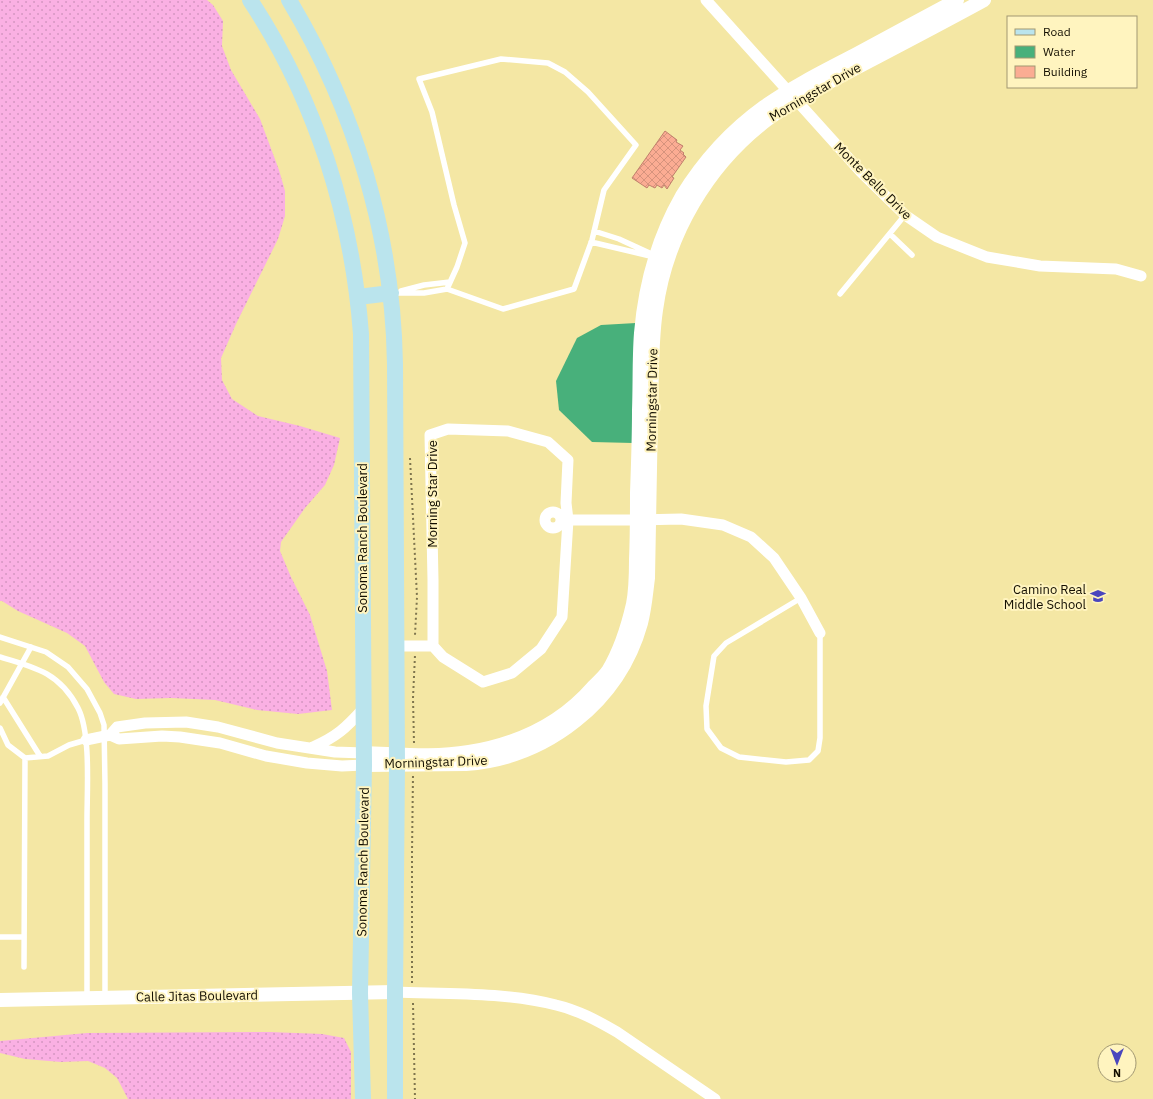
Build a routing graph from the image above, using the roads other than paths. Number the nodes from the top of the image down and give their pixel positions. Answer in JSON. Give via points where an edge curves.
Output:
{"nodes":[{"id":1,"x":250,"y":0,"type":"edge"},
{"id":2,"x":289,"y":0,"type":"edge"},
{"id":3,"x":706,"y":0,"type":"edge"},
{"id":4,"x":957,"y":0,"type":"edge"},
{"id":5,"x":984,"y":0,"type":"edge"},
{"id":6,"x":794,"y":96,"type":"junction"},
{"id":7,"x":904,"y":215,"type":"junction"},
{"id":8,"x":594,"y":231,"type":"junction"},
{"id":9,"x":890,"y":234,"type":"junction"},
{"id":10,"x":591,"y":242,"type":"junction"},
{"id":11,"x":912,"y":255,"type":"dead end"},
{"id":12,"x":662,"y":258,"type":"junction"},
{"id":13,"x":1141,"y":276,"type":"dead end"},
{"id":14,"x":450,"y":282,"type":"junction"},
{"id":15,"x":447,"y":289,"type":"junction"},
{"id":16,"x":391,"y":293,"type":"junction"},
{"id":17,"x":840,"y":294,"type":"dead end"},
{"id":18,"x":358,"y":297,"type":"junction"},
{"id":19,"x":565,"y":520,"type":"junction"},
{"id":20,"x":643,"y":520,"type":"junction"},
{"id":21,"x":801,"y":598,"type":"junction"},
{"id":22,"x":820,"y":633,"type":"joint"},
{"id":23,"x":0,"y":637,"type":"edge"},
{"id":24,"x":396,"y":646,"type":"junction"},
{"id":25,"x":433,"y":646,"type":"junction"},
{"id":26,"x":31,"y":647,"type":"junction"},
{"id":27,"x":0,"y":657,"type":"edge"},
{"id":28,"x":22,"y":664,"type":"junction"},
{"id":29,"x":3,"y":697,"type":"junction"},
{"id":30,"x":0,"y":703,"type":"edge"},
{"id":31,"x":363,"y":709,"type":"junction"},
{"id":32,"x":0,"y":728,"type":"edge"},
{"id":33,"x":107,"y":735,"type":"junction"},
{"id":34,"x":86,"y":740,"type":"junction"},
{"id":35,"x":271,"y":741,"type":"junction"},
{"id":36,"x":313,"y":747,"type":"junction"},
{"id":37,"x":40,"y":756,"type":"junction"},
{"id":38,"x":266,"y":756,"type":"junction"},
{"id":39,"x":25,"y":758,"type":"junction"},
{"id":40,"x":364,"y":759,"type":"junction"},
{"id":41,"x":397,"y":759,"type":"junction"},
{"id":42,"x":0,"y":937,"type":"edge"},
{"id":43,"x":24,"y":937,"type":"junction"},
{"id":44,"x":24,"y":967,"type":"dead end"},
{"id":45,"x":360,"y":992,"type":"junction"},
{"id":46,"x":395,"y":992,"type":"junction"},
{"id":47,"x":87,"y":999,"type":"junction"},
{"id":48,"x":105,"y":999,"type":"junction"},
{"id":49,"x":0,"y":1000,"type":"edge"},
{"id":50,"x":363,"y":1099,"type":"edge"},
{"id":51,"x":395,"y":1099,"type":"edge"},
{"id":52,"x":715,"y":1099,"type":"edge"}],
"edges":[{"from":1,"to":18,"type":"main road","name":"Sonoma Ranch Boulevard","via":[[287,64],[320,138],[343,214]]},
{"from":2,"to":16,"type":"main road","via":[[327,71],[351,127],[374,204]]},
{"from":3,"to":6,"type":"street","name":"Monte Bello Drive"},
{"from":4,"to":6,"type":"street","name":"Morningstar Drive"},
{"from":5,"to":6,"type":"street","name":"Morningstar Drive"},
{"from":6,"to":7,"type":"street","name":"Monte Bello Drive","via":[[861,172]]},
{"from":6,"to":12,"type":"street","name":"Morningstar Drive","via":[[781,110],[744,139],[719,166],[695,200]]},
{"from":7,"to":9,"type":"lane"},
{"from":7,"to":13,"type":"street","name":"Monte Bello Drive","via":[[936,237],[987,257],[1040,266],[1116,269]]},
{"from":8,"to":10,"type":"lane"},
{"from":8,"to":12,"type":"lane"},
{"from":8,"to":14,"type":"lane","via":[[604,190],[636,145],[588,92],[565,72],[548,63],[501,59],[419,79],[432,112],[465,243]]},
{"from":9,"to":11,"type":"lane"},
{"from":9,"to":17,"type":"lane"},
{"from":10,"to":12,"type":"lane"},
{"from":10,"to":15,"type":"lane","via":[[574,289],[503,309]]},
{"from":12,"to":20,"type":"street","name":"Morningstar Drive","via":[[654,329]]},
{"from":14,"to":15,"type":"lane"},
{"from":14,"to":16,"type":"lane"},
{"from":15,"to":16,"type":"lane","via":[[424,293]]},
{"from":16,"to":18,"type":"main road"},
{"from":16,"to":24,"type":"main road","via":[[394,344]]},
{"from":18,"to":31,"type":"main road","name":"Sonoma Ranch Boulevard","via":[[361,334]]},
{"from":19,"to":20,"type":"street"},
{"from":19,"to":25,"type":"street","via":[[562,617],[541,649],[512,673],[483,682],[443,657]]},
{"from":19,"to":25,"type":"street","name":"Morning Star Drive","via":[[568,460],[548,442],[508,431],[448,430],[430,435]]},
{"from":20,"to":21,"type":"street","via":[[681,519],[723,525],[751,537],[774,558]]},
{"from":20,"to":41,"type":"street","name":"Morningstar Drive","via":[[648,578],[641,622],[629,653],[612,683],[580,718],[548,740],[506,757],[472,763]]},
{"from":21,"to":22,"type":"street"},
{"from":21,"to":22,"type":"lane","via":[[726,643],[714,656],[706,706],[707,729],[721,748],[740,757],[786,762],[809,760],[818,751]]},
{"from":23,"to":26,"type":"lane"},
{"from":24,"to":25,"type":"street"},
{"from":24,"to":41,"type":"main road"},
{"from":26,"to":28,"type":"lane"},
{"from":26,"to":33,"type":"lane","via":[[57,658],[82,682],[100,713]]},
{"from":27,"to":28,"type":"lane"},
{"from":28,"to":29,"type":"lane"},
{"from":28,"to":34,"type":"lane","via":[[48,674],[68,693],[78,708]]},
{"from":29,"to":30,"type":"lane"},
{"from":29,"to":37,"type":"lane"},
{"from":31,"to":36,"type":"street","via":[[340,733]]},
{"from":31,"to":40,"type":"main road","name":"Sonoma Ranch Boulevard"},
{"from":32,"to":39,"type":"lane","via":[[8,744]]},
{"from":33,"to":34,"type":"street"},
{"from":33,"to":35,"type":"street","via":[[117,727],[186,722],[218,726]]},
{"from":33,"to":38,"type":"street","via":[[119,740],[180,737],[220,743]]},
{"from":33,"to":48,"type":"lane"},
{"from":34,"to":37,"type":"lane","via":[[48,756]]},
{"from":34,"to":47,"type":"lane"},
{"from":35,"to":36,"type":"street"},
{"from":35,"to":38,"type":"lane"},
{"from":36,"to":40,"type":"street"},
{"from":37,"to":39,"type":"lane"},
{"from":38,"to":40,"type":"street","via":[[342,766]]},
{"from":39,"to":43,"type":"lane"},
{"from":40,"to":41,"type":"street","name":"Morningstar Drive"},
{"from":40,"to":45,"type":"main road","name":"Sonoma Ranch Boulevard"},
{"from":41,"to":46,"type":"main road"},
{"from":42,"to":43,"type":"lane"},
{"from":43,"to":44,"type":"lane"},
{"from":45,"to":46,"type":"street","name":"Calle Jitas Boulevard"},
{"from":45,"to":48,"type":"street","name":"Calle Jitas Boulevard"},
{"from":45,"to":50,"type":"main road","name":"Sonoma Ranch Boulevard"},
{"from":46,"to":51,"type":"main road"},
{"from":46,"to":52,"type":"street","via":[[498,996],[544,1002],[571,1009],[617,1032]]},
{"from":47,"to":48,"type":"street","name":"Calle Jitas Boulevard"},
{"from":47,"to":49,"type":"street","name":"Calle Jitas Boulevard"}]}
